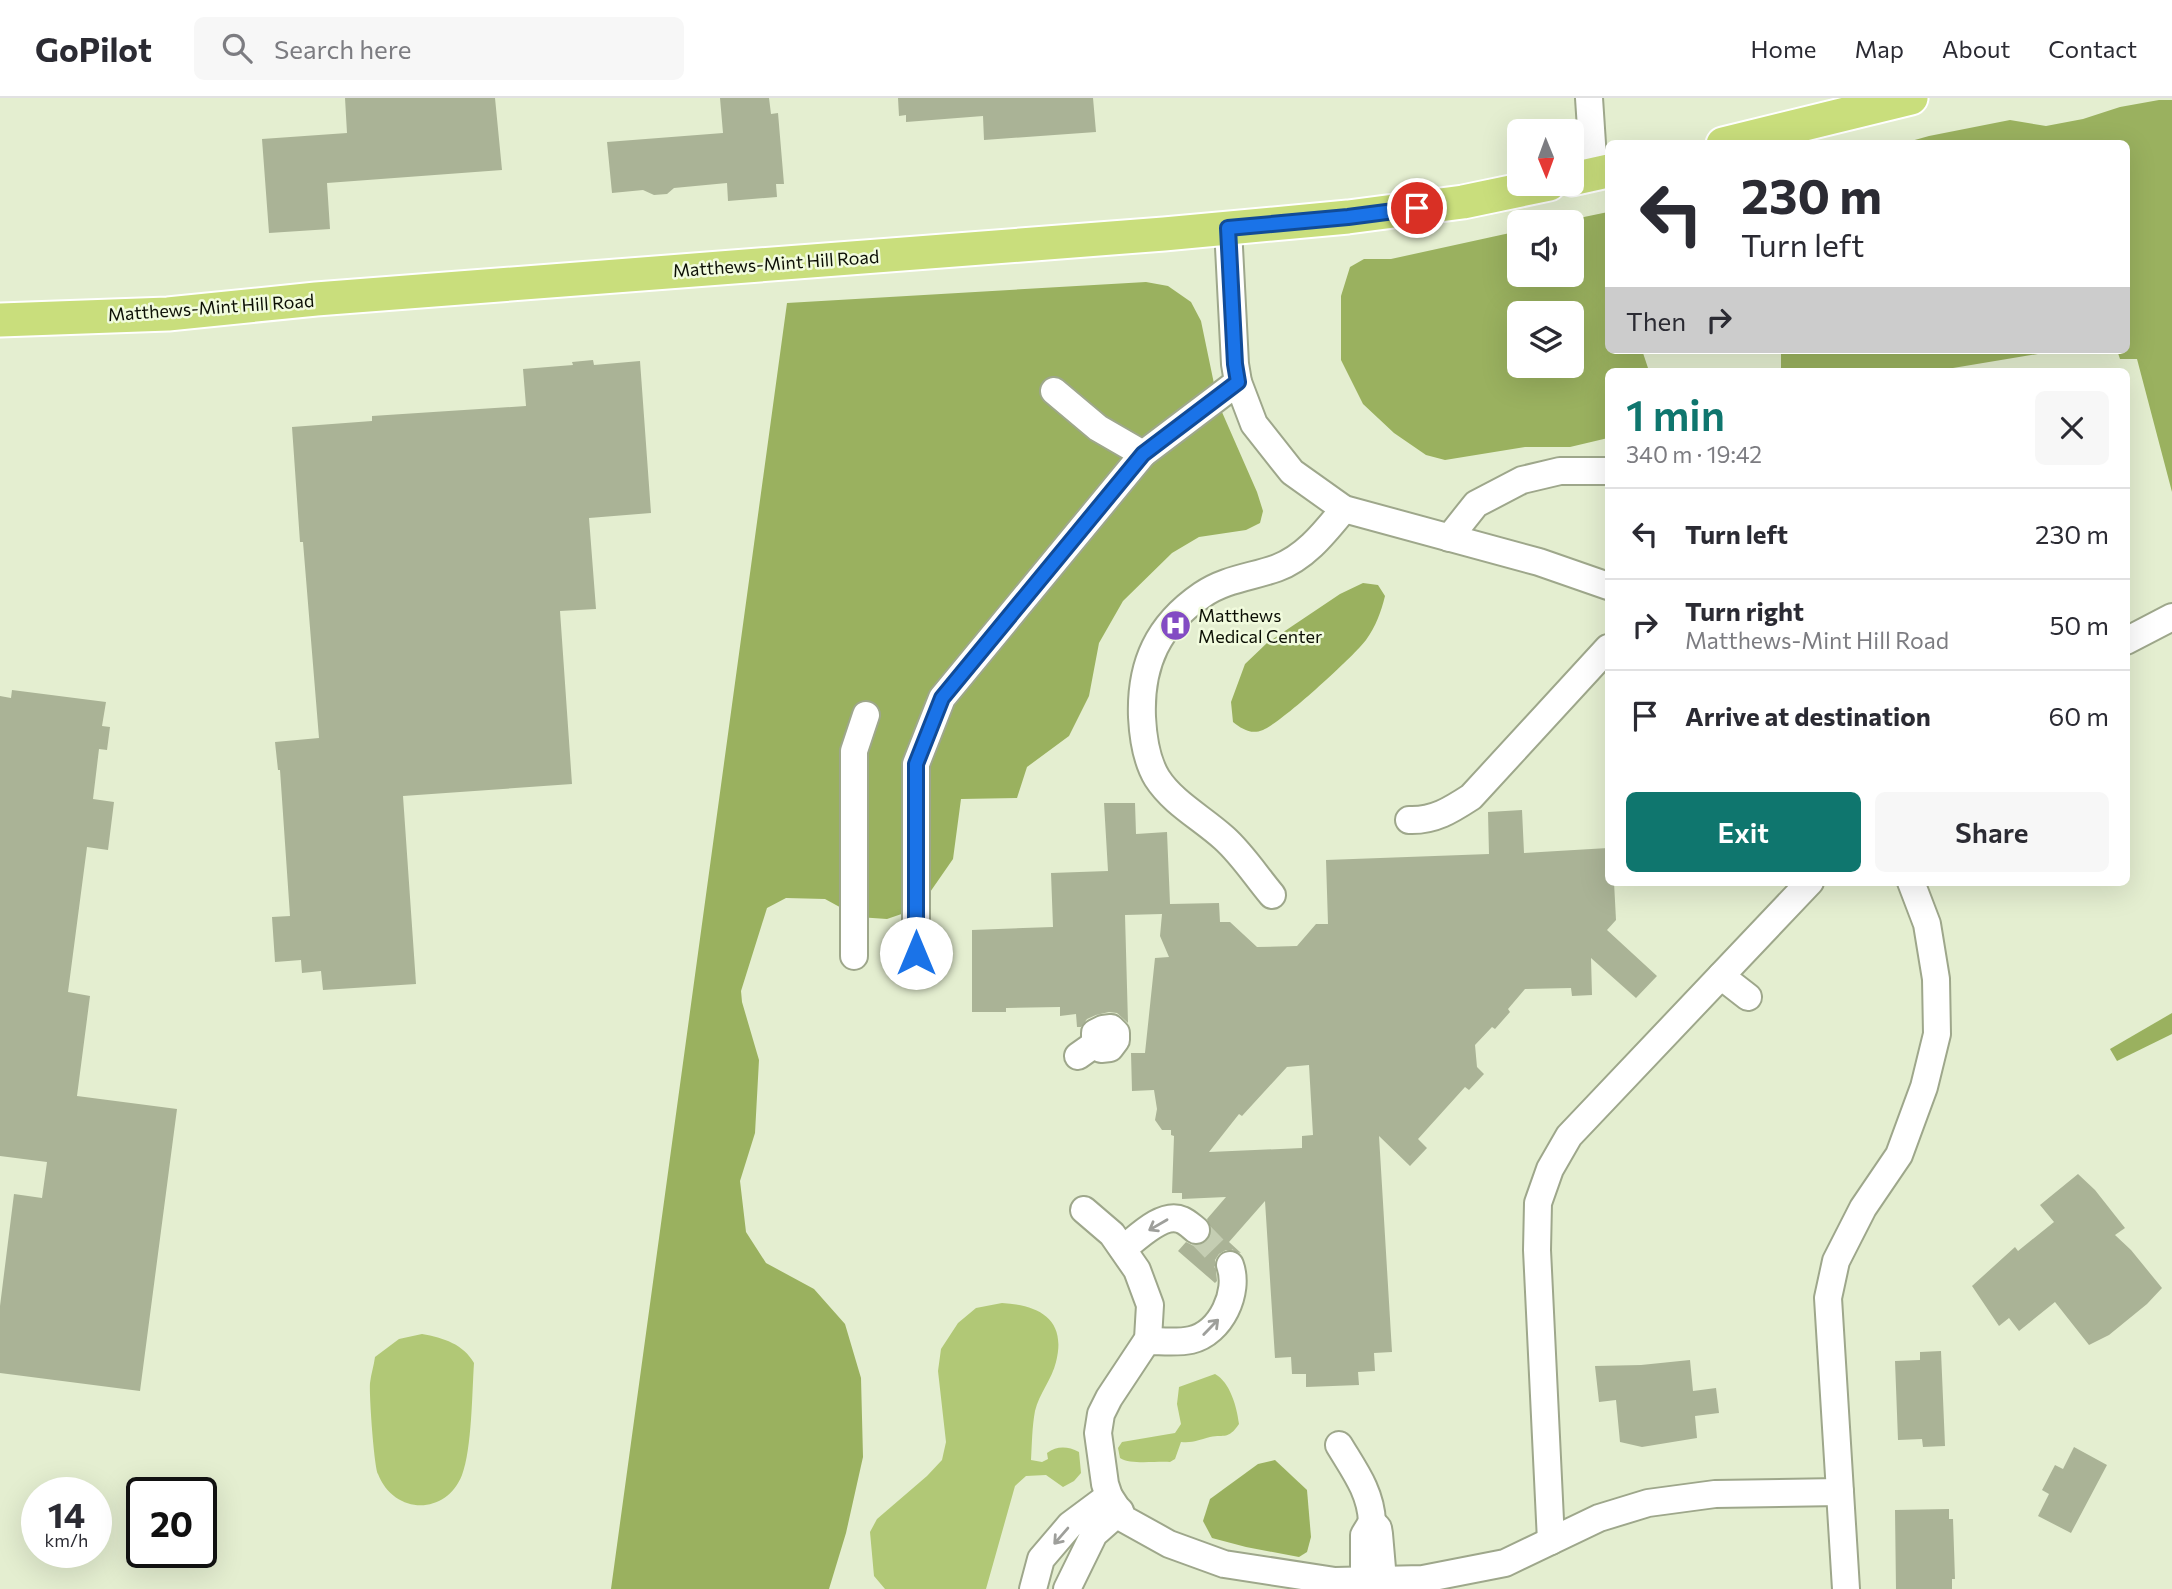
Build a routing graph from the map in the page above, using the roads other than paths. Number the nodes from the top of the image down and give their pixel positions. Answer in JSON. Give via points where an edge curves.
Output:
{"nodes":[{"id":1,"x":1589,"y":98,"type":"edge"},
{"id":2,"x":1911,"y":98,"type":"edge"},
{"id":3,"x":1739,"y":140,"type":"edge"},
{"id":4,"x":1591,"y":175,"type":"edge"},
{"id":5,"x":1507,"y":193,"type":"edge"},
{"id":6,"x":1228,"y":228,"type":"junction"},
{"id":7,"x":0,"y":320,"type":"edge"},
{"id":8,"x":1238,"y":382,"type":"junction"},
{"id":9,"x":1054,"y":391,"type":"dead end"},
{"id":10,"x":1143,"y":454,"type":"junction"},
{"id":11,"x":1605,"y":471,"type":"edge"},
{"id":12,"x":1344,"y":509,"type":"junction"},
{"id":13,"x":1449,"y":538,"type":"junction"},
{"id":14,"x":1605,"y":585,"type":"edge"},
{"id":15,"x":2172,"y":617,"type":"edge"},
{"id":16,"x":2130,"y":639,"type":"edge"},
{"id":17,"x":1605,"y":651,"type":"edge"},
{"id":18,"x":866,"y":715,"type":"dead end"},
{"id":19,"x":1409,"y":820,"type":"dead end"},
{"id":20,"x":1806,"y":886,"type":"edge"},
{"id":21,"x":1913,"y":886,"type":"edge"},
{"id":22,"x":1272,"y":895,"type":"dead end"},
{"id":23,"x":916,"y":953,"type":"dead end"},
{"id":24,"x":854,"y":956,"type":"dead end"},
{"id":25,"x":1721,"y":976,"type":"junction"},
{"id":26,"x":1748,"y":997,"type":"dead end"},
{"id":27,"x":1084,"y":1210,"type":"dead end"},
{"id":28,"x":1196,"y":1230,"type":"tunnel mouth"},
{"id":29,"x":1123,"y":1249,"type":"junction"},
{"id":30,"x":1230,"y":1265,"type":"dead end"},
{"id":31,"x":1147,"y":1341,"type":"junction"},
{"id":32,"x":1339,"y":1445,"type":"dead end"},
{"id":33,"x":1840,"y":1492,"type":"junction"},
{"id":34,"x":1114,"y":1503,"type":"junction"},
{"id":35,"x":1551,"y":1541,"type":"junction"},
{"id":36,"x":1373,"y":1580,"type":"junction"},
{"id":37,"x":1033,"y":1589,"type":"edge"},
{"id":38,"x":1067,"y":1589,"type":"edge"},
{"id":39,"x":1846,"y":1589,"type":"edge"}],
"edges":[{"from":1,"to":4,"type":"street"},
{"from":2,"to":3,"type":"main road"},
{"from":5,"to":6,"type":"main road","name":"Matthews-Mint Hill Road","via":[[1348,217]]},
{"from":6,"to":7,"type":"main road","name":"Matthews-Mint Hill Road","via":[[168,314]]},
{"from":6,"to":8,"type":"street"},
{"from":8,"to":10,"type":"street"},
{"from":8,"to":12,"type":"street","via":[[1254,424],[1292,472]]},
{"from":9,"to":10,"type":"street","via":[[1098,428]]},
{"from":10,"to":23,"type":"street","via":[[942,698],[916,764]]},
{"from":11,"to":13,"type":"street","via":[[1560,471],[1522,480],[1476,503]]},
{"from":12,"to":13,"type":"street"},
{"from":12,"to":22,"type":"street","via":[[1296,558],[1224,583],[1183,610],[1157,641],[1144,677],[1143,741],[1157,778],[1225,839]]},
{"from":13,"to":14,"type":"street"},
{"from":15,"to":16,"type":"street"},
{"from":17,"to":19,"type":"street","via":[[1471,797],[1447,813]]},
{"from":18,"to":24,"type":"street","via":[[854,751]]},
{"from":20,"to":25,"type":"street"},
{"from":21,"to":33,"type":"street","via":[[1927,924],[1936,979],[1937,1034],[1899,1155],[1863,1208],[1836,1261],[1829,1298]]},
{"from":25,"to":26,"type":"street"},
{"from":25,"to":35,"type":"street","via":[[1569,1136],[1538,1203]]},
{"from":27,"to":29,"type":"street"},
{"from":28,"to":29,"type":"street","one_way":true,"via":[[1171,1218]]},
{"from":29,"to":31,"type":"street","via":[[1150,1305]]},
{"from":31,"to":30,"type":"street","one_way":true,"via":[[1190,1340],[1212,1328],[1234,1286]]},
{"from":31,"to":34,"type":"street","via":[[1101,1414],[1099,1448]]},
{"from":32,"to":36,"type":"street","via":[[1365,1487],[1372,1522],[1380,1534]]},
{"from":33,"to":35,"type":"street","via":[[1715,1494],[1648,1503],[1599,1518]]},
{"from":33,"to":39,"type":"street"},
{"from":34,"to":36,"type":"street","via":[[1125,1519],[1170,1544],[1224,1564],[1335,1581]]},
{"from":34,"to":37,"type":"street","one_way":true,"via":[[1070,1525],[1041,1559]]},
{"from":34,"to":38,"type":"street"},
{"from":35,"to":36,"type":"street","via":[[1505,1563],[1423,1579]]}]}
